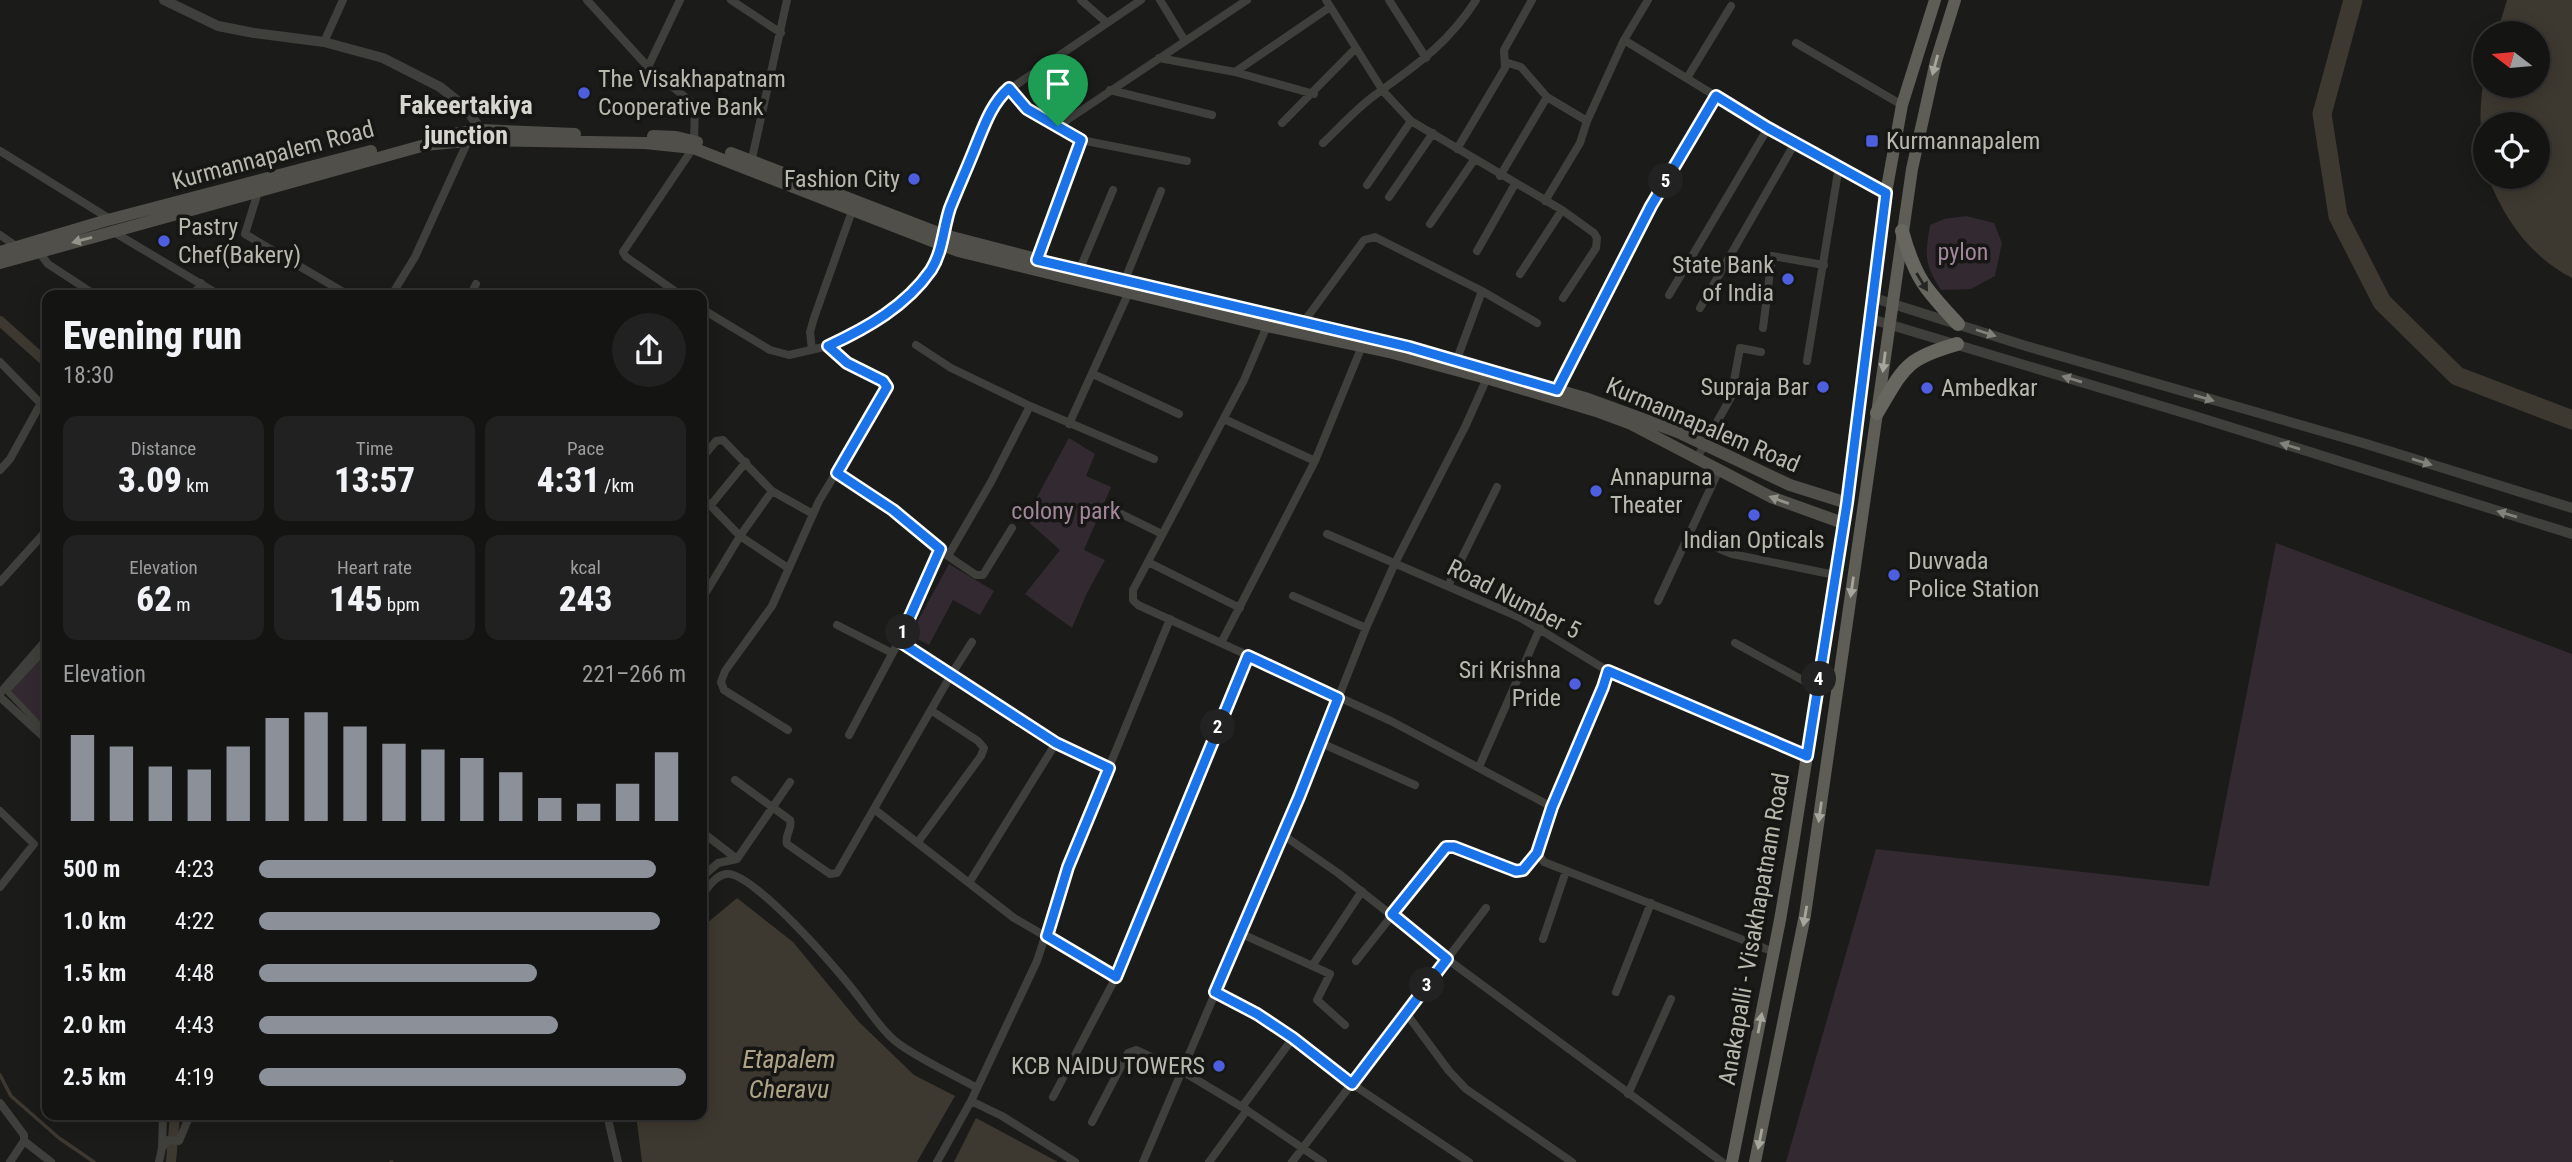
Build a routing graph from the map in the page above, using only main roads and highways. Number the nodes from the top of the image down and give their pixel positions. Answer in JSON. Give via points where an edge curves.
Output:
{"nodes":[{"id":1,"x":1935,"y":0,"type":"edge"},
{"id":2,"x":1955,"y":0,"type":"edge"},
{"id":3,"x":693,"y":145,"type":"junction"},
{"id":4,"x":750,"y":165,"type":"junction"},
{"id":5,"x":111,"y":226,"type":"junction"},
{"id":6,"x":1902,"y":231,"type":"junction"},
{"id":7,"x":942,"y":240,"type":"junction"},
{"id":8,"x":0,"y":251,"type":"edge"},
{"id":9,"x":0,"y":263,"type":"edge"},
{"id":10,"x":1127,"y":287,"type":"junction"},
{"id":11,"x":1958,"y":324,"type":"road end"},
{"id":12,"x":1956,"y":344,"type":"road end"},
{"id":13,"x":1877,"y":412,"type":"junction"},
{"id":14,"x":1847,"y":503,"type":"junction"},
{"id":15,"x":1843,"y":523,"type":"junction"},
{"id":16,"x":1793,"y":844,"type":"junction"},
{"id":17,"x":1815,"y":848,"type":"junction"},
{"id":18,"x":1732,"y":1162,"type":"edge"},
{"id":19,"x":1755,"y":1162,"type":"edge"}],
"edges":[{"from":1,"to":14,"type":"main road","name":"Anakapalli - Visakhapatnam Road","via":[[1902,105],[1886,193]]},
{"from":2,"to":6,"type":"main road","name":"Anakapalli - Visakhapatnam Road","one_way":true,"via":[[1923,116]]},
{"from":3,"to":4,"type":"main road","name":"Kurmannapalem Road"},
{"from":3,"to":5,"type":"main road","via":[[467,141],[425,145],[258,192]]},
{"from":3,"to":5,"type":"main road","name":"Kurmannapalem Road","via":[[676,137],[481,130],[418,139]]},
{"from":4,"to":7,"type":"main road","name":"Kurmannapalem Road"},
{"from":4,"to":7,"type":"main road","via":[[852,211]]},
{"from":5,"to":8,"type":"main road","name":"Kurmannapalem Road"},
{"from":5,"to":9,"type":"main road","one_way":true},
{"from":6,"to":11,"type":"highway","one_way":true,"via":[[1919,278]]},
{"from":6,"to":13,"type":"main road","name":"Anakapalli - Visakhapatnam Road","one_way":true},
{"from":7,"to":10,"type":"main road","name":"Kurmannapalem Road","via":[[1037,260]]},
{"from":7,"to":10,"type":"main road","via":[[984,258]]},
{"from":10,"to":14,"type":"main road","name":"Kurmannapalem Road","via":[[1457,359],[1645,419],[1790,485]]},
{"from":15,"to":10,"type":"main road","one_way":true,"via":[[1771,497],[1630,425],[1487,378],[1267,326]]},
{"from":12,"to":13,"type":"highway","via":[[1910,363]]},
{"from":13,"to":17,"type":"main road","name":"Anakapalli - Visakhapatnam Road","one_way":true},
{"from":14,"to":15,"type":"main road","name":"Anakapalli - Visakhapatnam Road"},
{"from":15,"to":16,"type":"main road","name":"Anakapalli - Visakhapatnam Road"},
{"from":16,"to":17,"type":"main road"},
{"from":18,"to":16,"type":"main road","name":"Anakapalli - Visakhapatnam Road","one_way":true},
{"from":17,"to":19,"type":"main road","name":"Anakapalli - Visakhapatnam Road","one_way":true}]}
